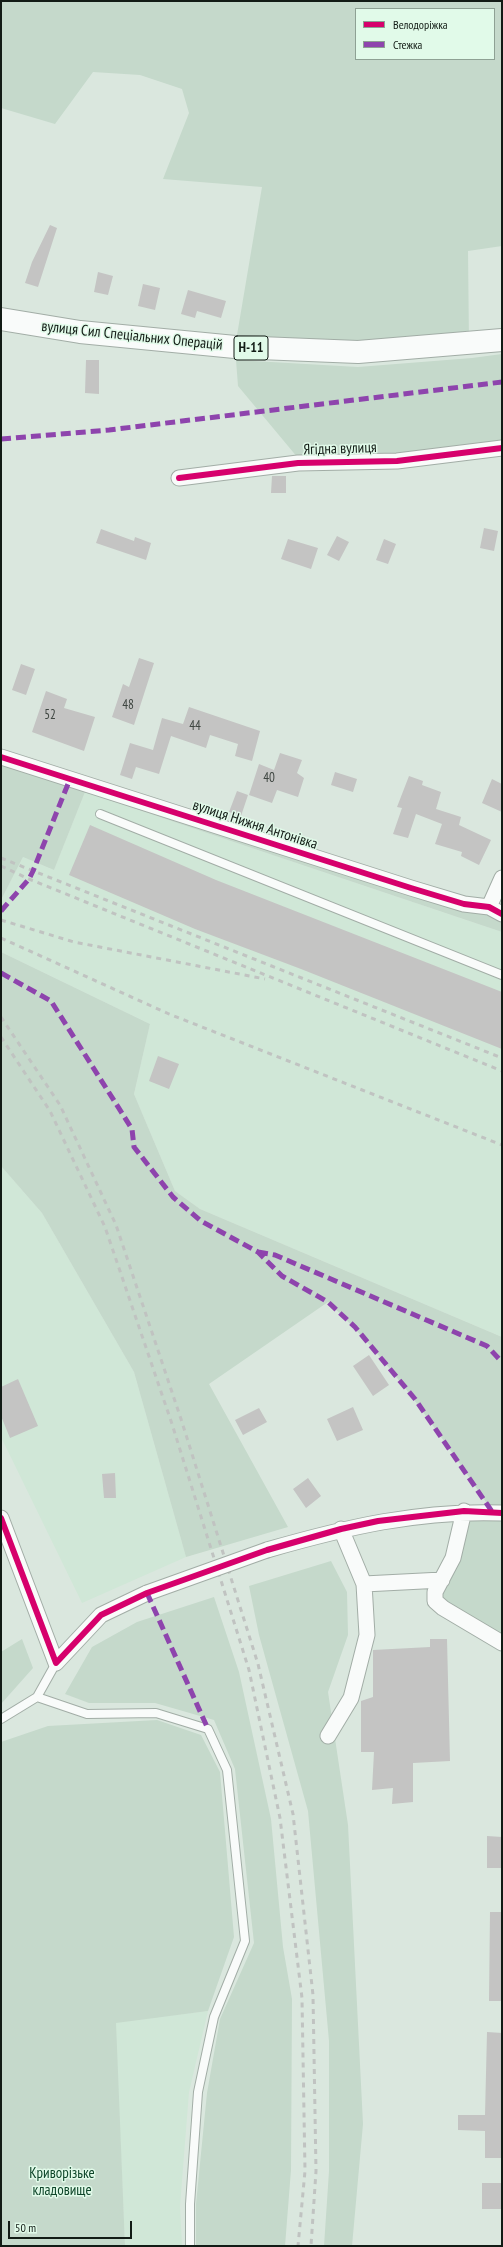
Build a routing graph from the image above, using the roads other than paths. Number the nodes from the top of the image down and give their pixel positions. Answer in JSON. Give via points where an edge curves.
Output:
{"nodes":[{"id":1,"x":1,"y":319,"type":"edge"},
{"id":2,"x":502,"y":340,"type":"edge"},
{"id":3,"x":502,"y":448,"type":"edge"},
{"id":4,"x":179,"y":478,"type":"dead end"},
{"id":5,"x":1,"y":757,"type":"edge"},
{"id":6,"x":100,"y":814,"type":"dead end"},
{"id":7,"x":502,"y":878,"type":"edge"},
{"id":8,"x":496,"y":911,"type":"edge"},
{"id":9,"x":502,"y":975,"type":"edge"},
{"id":10,"x":464,"y":1511,"type":"junction"},
{"id":11,"x":502,"y":1513,"type":"edge"},
{"id":12,"x":1,"y":1518,"type":"edge"},
{"id":13,"x":341,"y":1529,"type":"junction"},
{"id":14,"x":442,"y":1580,"type":"junction"},
{"id":15,"x":364,"y":1584,"type":"junction"},
{"id":16,"x":502,"y":1643,"type":"edge"},
{"id":17,"x":56,"y":1663,"type":"junction"},
{"id":18,"x":37,"y":1697,"type":"junction"},
{"id":19,"x":1,"y":1719,"type":"edge"},
{"id":20,"x":328,"y":1736,"type":"dead end"},
{"id":21,"x":190,"y":2246,"type":"edge"}],
"edges":[{"from":1,"to":2,"type":"main road","name":"вулиця Сил Спеціальних Операцій","number":"Н-11","via":[[80,332],[235,347],[358,352]]},
{"from":3,"to":4,"type":"street","name":"Ягідна вулиця","via":[[397,461],[298,463]]},
{"from":5,"to":8,"type":"street","name":"вулиця Нижня Антонівка","via":[[411,888]]},
{"from":6,"to":9,"type":"lane"},
{"from":7,"to":8,"type":"street"},
{"from":10,"to":11,"type":"street"},
{"from":10,"to":13,"type":"street","via":[[378,1521]]},
{"from":10,"to":14,"type":"street","via":[[452,1558]]},
{"from":12,"to":17,"type":"street"},
{"from":13,"to":15,"type":"street"},
{"from":13,"to":17,"type":"street","bridge":true,"via":[[267,1550],[147,1593],[101,1615]]},
{"from":14,"to":15,"type":"street"},
{"from":14,"to":16,"type":"street","via":[[435,1592],[435,1601]]},
{"from":15,"to":20,"type":"street","via":[[367,1635],[351,1698]]},
{"from":17,"to":18,"type":"lane"},
{"from":18,"to":19,"type":"lane"},
{"from":18,"to":21,"type":"lane","via":[[87,1714],[156,1713],[208,1729],[227,1770],[245,1941],[214,2017],[198,2092],[190,2204]]}]}
